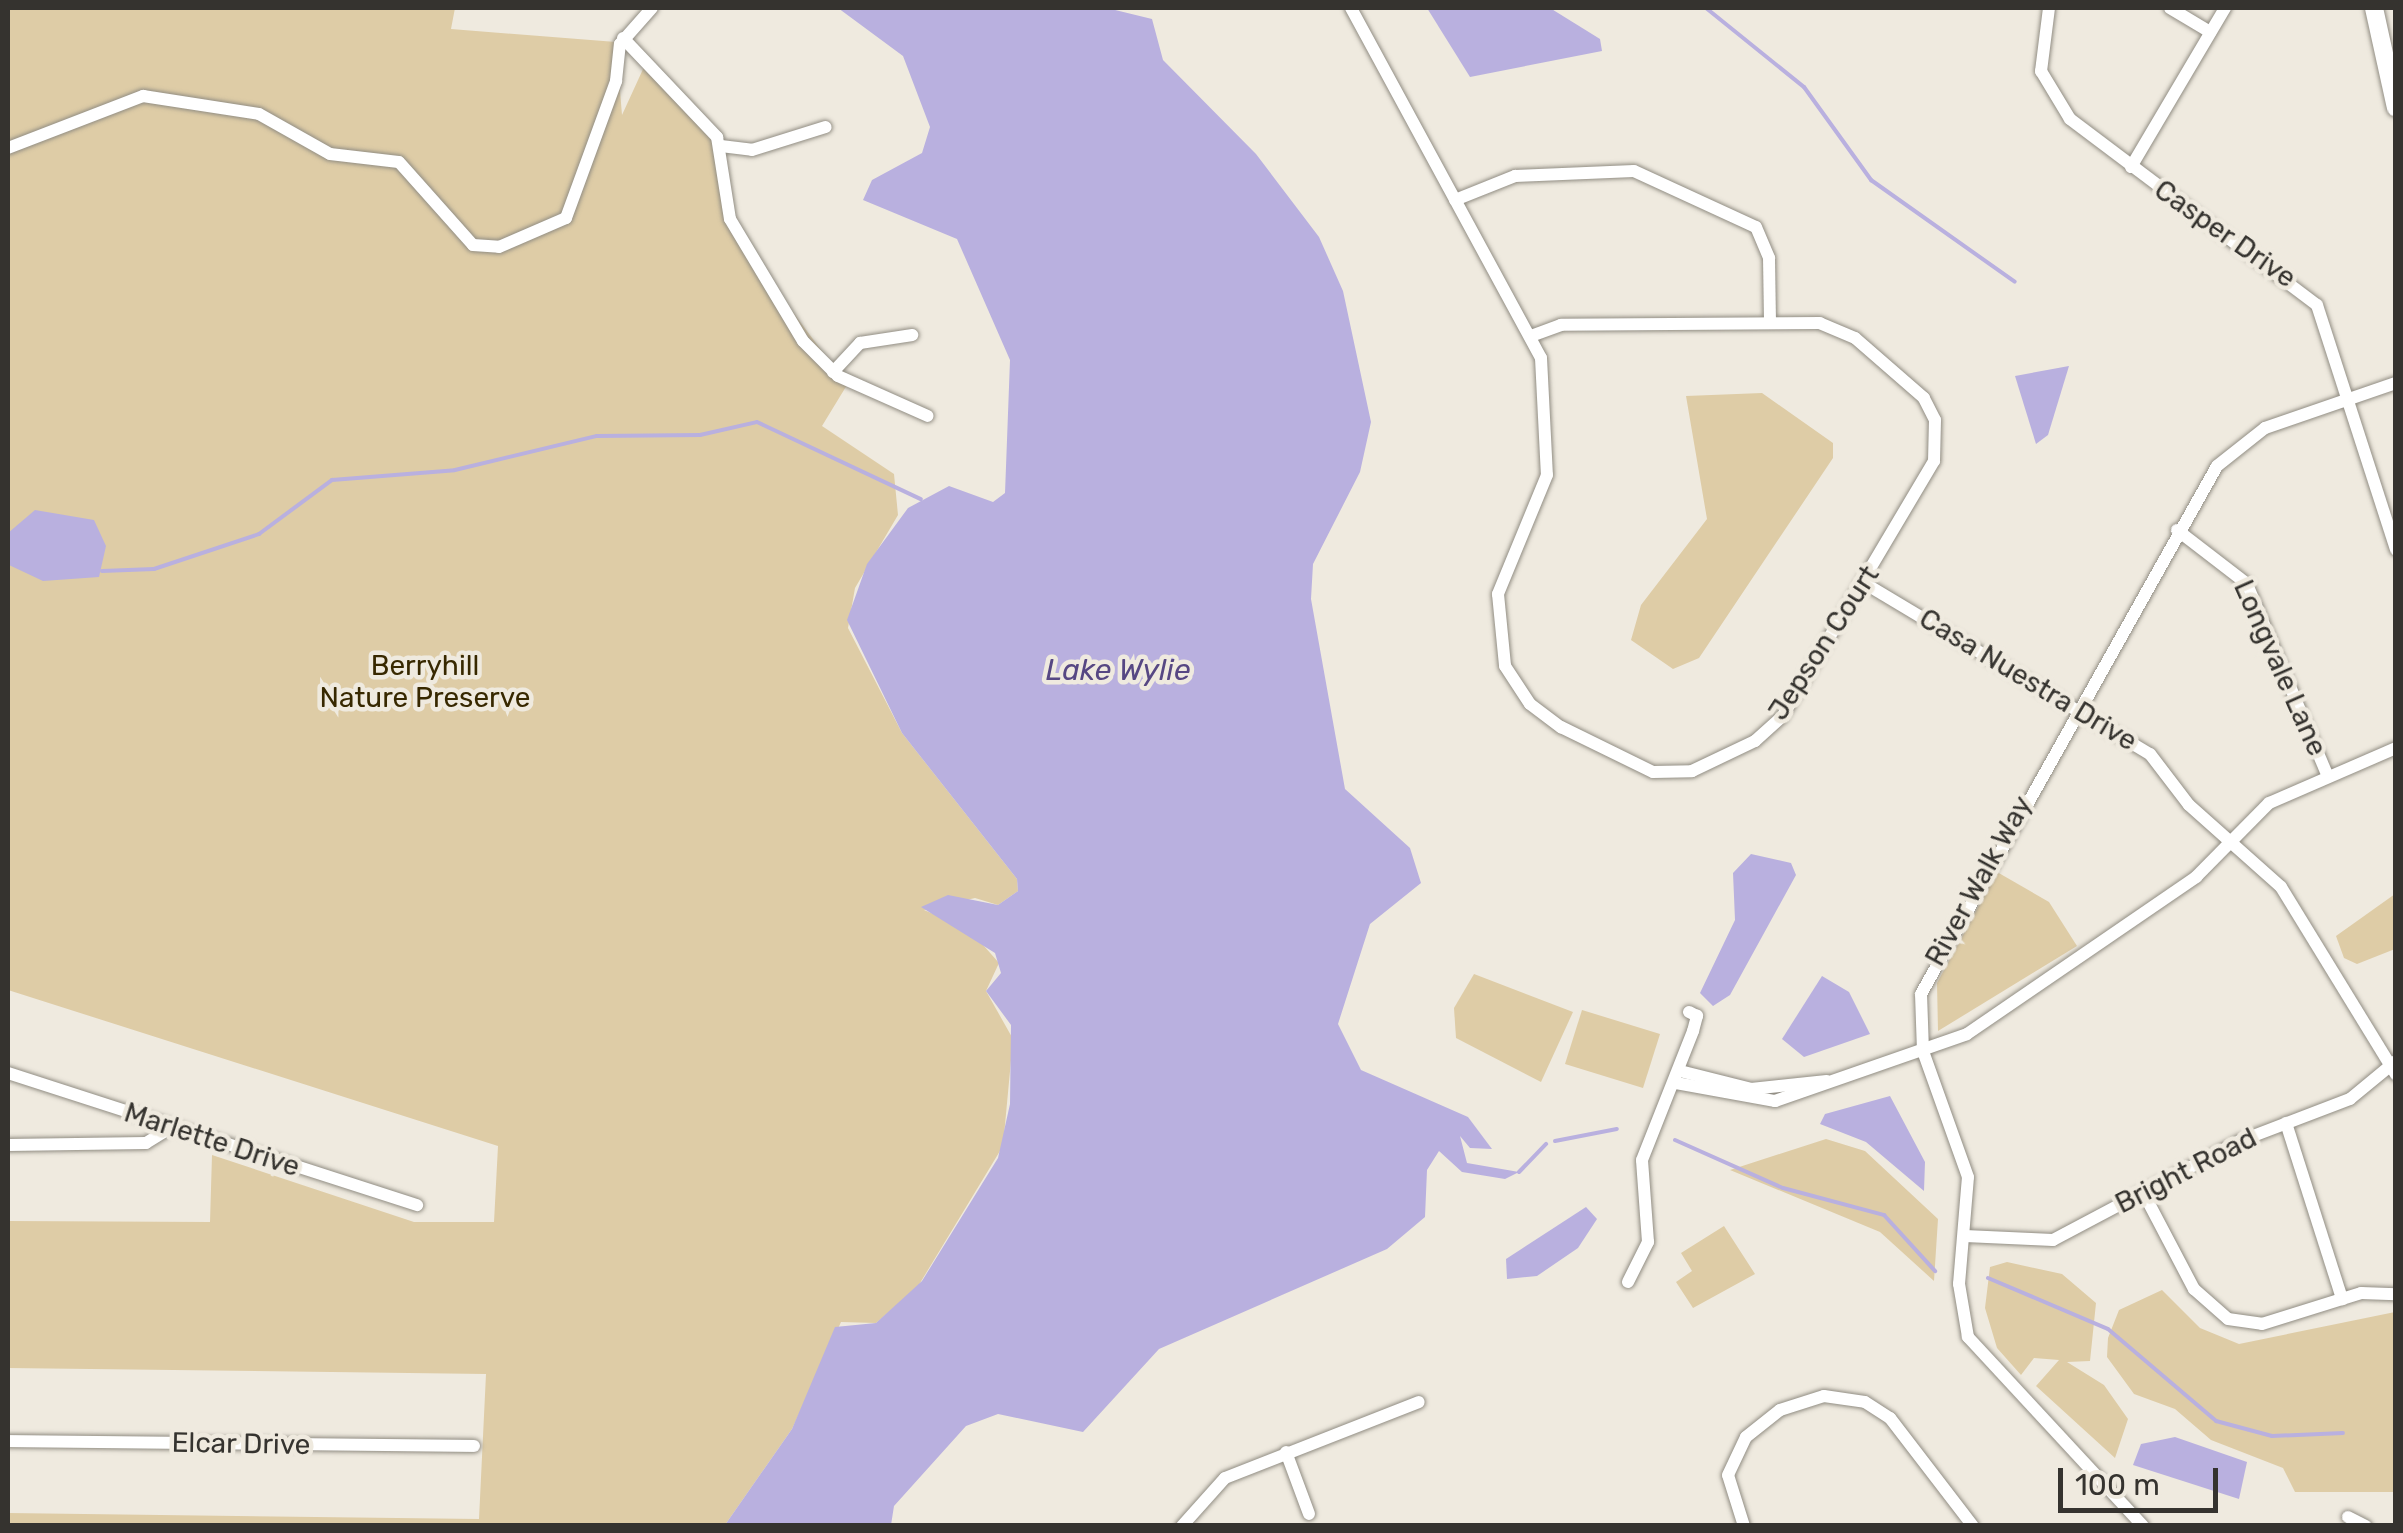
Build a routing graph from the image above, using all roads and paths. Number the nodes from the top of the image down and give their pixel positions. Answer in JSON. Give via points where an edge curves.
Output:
{"nodes":[{"id":1,"x":652,"y":8,"type":"edge"},
{"id":2,"x":1352,"y":8,"type":"edge"},
{"id":3,"x":2048,"y":8,"type":"edge"},
{"id":4,"x":2170,"y":8,"type":"edge"},
{"id":5,"x":2224,"y":8,"type":"edge"},
{"id":6,"x":2374,"y":8,"type":"edge"},
{"id":7,"x":2210,"y":32,"type":"junction"},
{"id":8,"x":623,"y":38,"type":"junction"},
{"id":9,"x":2396,"y":108,"type":"edge"},
{"id":10,"x":826,"y":127,"type":"dead end"},
{"id":11,"x":721,"y":146,"type":"junction"},
{"id":12,"x":8,"y":148,"type":"edge"},
{"id":13,"x":2131,"y":167,"type":"junction"},
{"id":14,"x":1455,"y":200,"type":"junction"},
{"id":15,"x":1770,"y":321,"type":"junction"},
{"id":16,"x":912,"y":335,"type":"dead end"},
{"id":17,"x":1530,"y":336,"type":"junction"},
{"id":18,"x":833,"y":372,"type":"junction"},
{"id":19,"x":2396,"y":384,"type":"edge"},
{"id":20,"x":2346,"y":400,"type":"junction"},
{"id":21,"x":928,"y":416,"type":"dead end"},
{"id":22,"x":2177,"y":530,"type":"junction"},
{"id":23,"x":2396,"y":550,"type":"edge"},
{"id":24,"x":1864,"y":583,"type":"junction"},
{"id":25,"x":2076,"y":705,"type":"junction"},
{"id":26,"x":2396,"y":748,"type":"edge"},
{"id":27,"x":2328,"y":777,"type":"junction"},
{"id":28,"x":2229,"y":842,"type":"junction"},
{"id":29,"x":1689,"y":1012,"type":"dead end"},
{"id":30,"x":1923,"y":1051,"type":"junction"},
{"id":31,"x":2393,"y":1068,"type":"edge"},
{"id":32,"x":8,"y":1073,"type":"edge"},
{"id":33,"x":1678,"y":1077,"type":"junction"},
{"id":34,"x":2286,"y":1123,"type":"junction"},
{"id":35,"x":172,"y":1127,"type":"junction"},
{"id":36,"x":8,"y":1145,"type":"edge"},
{"id":37,"x":2142,"y":1192,"type":"junction"},
{"id":38,"x":416,"y":1205,"type":"dead end"},
{"id":39,"x":1965,"y":1236,"type":"junction"},
{"id":40,"x":1628,"y":1282,"type":"dead end"},
{"id":41,"x":2396,"y":1294,"type":"edge"},
{"id":42,"x":2342,"y":1299,"type":"junction"},
{"id":43,"x":1419,"y":1402,"type":"dead end"},
{"id":44,"x":8,"y":1441,"type":"edge"},
{"id":45,"x":474,"y":1446,"type":"dead end"},
{"id":46,"x":1286,"y":1452,"type":"junction"},
{"id":47,"x":1309,"y":1514,"type":"dead end"},
{"id":48,"x":2348,"y":1517,"type":"dead end"},
{"id":49,"x":1182,"y":1526,"type":"edge"},
{"id":50,"x":1744,"y":1526,"type":"edge"},
{"id":51,"x":1973,"y":1526,"type":"edge"},
{"id":52,"x":2142,"y":1526,"type":"edge"},
{"id":53,"x":2366,"y":1526,"type":"edge"}],
"edges":[{"from":1,"to":8,"type":"street"},
{"from":2,"to":14,"type":"street","name":"Jepson Court"},
{"from":3,"to":13,"type":"street","name":"Casper Drive","via":[[2038,51],[2048,88],[2070,120]]},
{"from":4,"to":7,"type":"street"},
{"from":5,"to":7,"type":"street"},
{"from":6,"to":9,"type":"street"},
{"from":7,"to":13,"type":"street"},
{"from":8,"to":11,"type":"street","via":[[693,102]]},
{"from":8,"to":12,"type":"street","via":[[566,218],[500,247],[473,245],[399,162],[330,154],[258,114],[143,96]]},
{"from":10,"to":11,"type":"street","via":[[752,150]]},
{"from":11,"to":18,"type":"street","via":[[730,219],[792,327]]},
{"from":13,"to":20,"type":"street","name":"Casper Drive","via":[[2303,289],[2328,327]]},
{"from":14,"to":15,"type":"street","via":[[1514,176],[1634,171],[1756,227],[1769,258]]},
{"from":14,"to":17,"type":"street","name":"Jepson Court"},
{"from":15,"to":17,"type":"street","name":"Jepson Court","via":[[1561,325]]},
{"from":15,"to":24,"type":"street","name":"Jepson Court","via":[[1820,323],[1855,338],[1924,398],[1936,420],[1934,462]]},
{"from":16,"to":18,"type":"street","via":[[860,342]]},
{"from":17,"to":24,"type":"street","name":"Jepson Court","via":[[1541,358],[1547,475],[1502,580],[1496,626],[1512,682],[1549,720],[1653,772],[1692,771],[1755,741],[1782,717]]},
{"from":18,"to":21,"type":"street"},
{"from":19,"to":20,"type":"street","name":"River Walk Way"},
{"from":20,"to":22,"type":"street","name":"River Walk Way","via":[[2236,445]]},
{"from":20,"to":23,"type":"street","name":"Casper Drive"},
{"from":22,"to":25,"type":"street","name":"River Walk Way"},
{"from":22,"to":27,"type":"street","name":"Longvale Lane","via":[[2246,584]]},
{"from":24,"to":25,"type":"street","name":"Casa Nuestra Drive"},
{"from":25,"to":28,"type":"street","name":"Casa Nuestra Drive","via":[[2150,754]]},
{"from":25,"to":30,"type":"street","name":"River Walk Way","via":[[1926,974]]},
{"from":26,"to":27,"type":"street"},
{"from":27,"to":28,"type":"street","via":[[2269,803]]},
{"from":28,"to":30,"type":"street","via":[[2196,877],[1998,1013]]},
{"from":28,"to":31,"type":"street","name":"Casa Nuestra Drive","via":[[2281,887]]},
{"from":29,"to":33,"type":"street","via":[[1697,1018]]},
{"from":30,"to":33,"type":"street","via":[[1827,1081],[1751,1088]]},
{"from":30,"to":39,"type":"street","name":"River Walk Way","via":[[1966,1161]]},
{"from":31,"to":34,"type":"street","name":"Bright Road","via":[[2350,1099]]},
{"from":32,"to":35,"type":"street","name":"Marlette Drive"},
{"from":33,"to":40,"type":"street","via":[[1642,1160],[1648,1242]]},
{"from":34,"to":37,"type":"street","name":"Bright Road"},
{"from":34,"to":42,"type":"street"},
{"from":35,"to":36,"type":"street","via":[[146,1143]]},
{"from":35,"to":38,"type":"street","name":"Marlette Drive"},
{"from":37,"to":39,"type":"street","name":"Bright Road","via":[[2039,1243]]},
{"from":37,"to":42,"type":"street","via":[[2194,1289],[2228,1319],[2262,1324]]},
{"from":39,"to":52,"type":"street","name":"River Walk Way","via":[[1961,1318],[1982,1360]]},
{"from":41,"to":42,"type":"street"},
{"from":43,"to":46,"type":"street"},
{"from":44,"to":45,"type":"street","name":"Elcar Drive"},
{"from":46,"to":47,"type":"street"},
{"from":46,"to":49,"type":"street","via":[[1214,1484]]},
{"from":48,"to":53,"type":"street"},
{"from":50,"to":51,"type":"street","via":[[1728,1476],[1746,1437],[1780,1410],[1824,1396],[1865,1402],[1890,1418]]}]}
